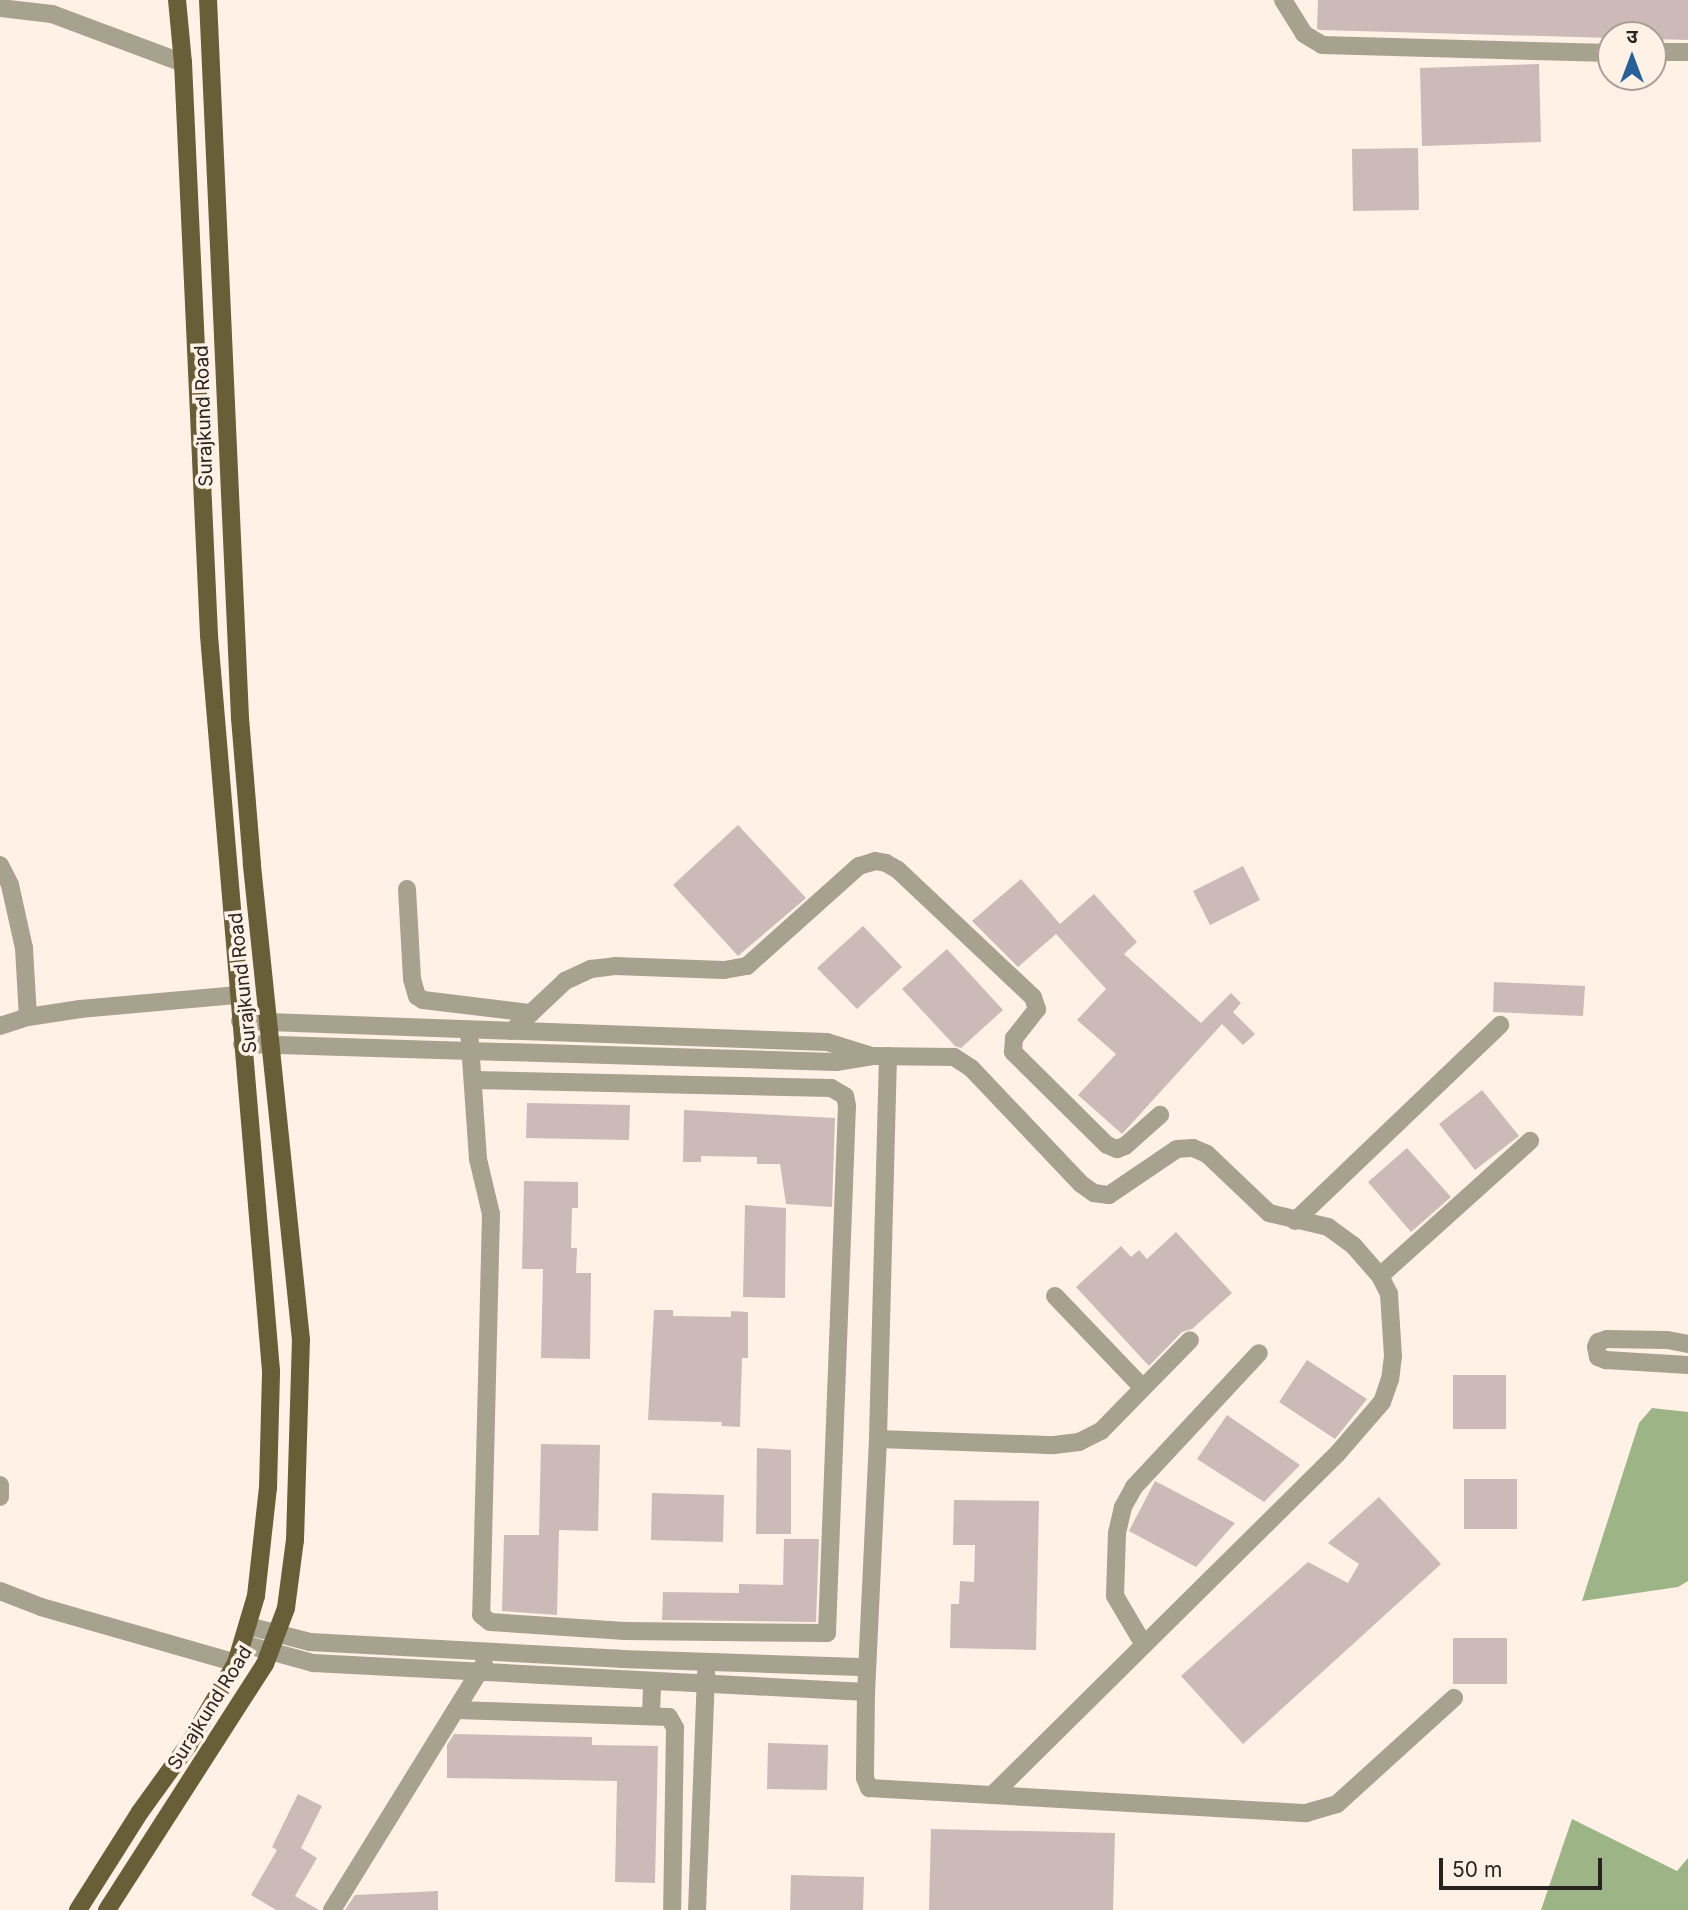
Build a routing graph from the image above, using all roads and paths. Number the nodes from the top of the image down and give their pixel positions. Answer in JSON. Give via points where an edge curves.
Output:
{"nodes":[{"id":1,"x":177,"y":0,"type":"edge"},
{"id":2,"x":208,"y":0,"type":"edge"},
{"id":3,"x":1283,"y":0,"type":"edge"},
{"id":4,"x":0,"y":8,"type":"edge"},
{"id":5,"x":1597,"y":52,"type":"edge"},
{"id":6,"x":1667,"y":52,"type":"edge"},
{"id":7,"x":1688,"y":52,"type":"edge"},
{"id":8,"x":183,"y":63,"type":"junction"},
{"id":9,"x":0,"y":865,"type":"edge"},
{"id":10,"x":407,"y":889,"type":"dead end"},
{"id":11,"x":239,"y":995,"type":"junction"},
{"id":12,"x":531,"y":1013,"type":"junction"},
{"id":13,"x":28,"y":1017,"type":"junction"},
{"id":14,"x":240,"y":1021,"type":"junction"},
{"id":15,"x":269,"y":1021,"type":"junction"},
{"id":16,"x":1500,"y":1025,"type":"dead end"},
{"id":17,"x":0,"y":1026,"type":"edge"},
{"id":18,"x":469,"y":1030,"type":"junction"},
{"id":19,"x":512,"y":1031,"type":"junction"},
{"id":20,"x":271,"y":1043,"type":"junction"},
{"id":21,"x":242,"y":1044,"type":"junction"},
{"id":22,"x":471,"y":1052,"type":"junction"},
{"id":23,"x":880,"y":1056,"type":"junction"},
{"id":24,"x":474,"y":1080,"type":"junction"},
{"id":25,"x":1160,"y":1115,"type":"dead end"},
{"id":26,"x":1530,"y":1141,"type":"dead end"},
{"id":27,"x":1295,"y":1221,"type":"junction"},
{"id":28,"x":1380,"y":1276,"type":"junction"},
{"id":29,"x":1055,"y":1296,"type":"dead end"},
{"id":30,"x":1190,"y":1340,"type":"dead end"},
{"id":31,"x":1688,"y":1344,"type":"edge"},
{"id":32,"x":1259,"y":1353,"type":"dead end"},
{"id":33,"x":1688,"y":1366,"type":"edge"},
{"id":34,"x":1143,"y":1388,"type":"junction"},
{"id":35,"x":878,"y":1439,"type":"junction"},
{"id":36,"x":0,"y":1485,"type":"edge"},
{"id":37,"x":0,"y":1497,"type":"edge"},
{"id":38,"x":0,"y":1591,"type":"edge"},
{"id":39,"x":248,"y":1626,"type":"junction"},
{"id":40,"x":625,"y":1631,"type":"junction"},
{"id":41,"x":277,"y":1633,"type":"junction"},
{"id":42,"x":244,"y":1644,"type":"junction"},
{"id":43,"x":1144,"y":1645,"type":"junction"},
{"id":44,"x":271,"y":1652,"type":"junction"},
{"id":45,"x":491,"y":1652,"type":"junction"},
{"id":46,"x":621,"y":1659,"type":"junction"},
{"id":47,"x":236,"y":1663,"type":"junction"},
{"id":48,"x":706,"y":1663,"type":"junction"},
{"id":49,"x":867,"y":1667,"type":"junction"},
{"id":50,"x":481,"y":1671,"type":"junction"},
{"id":51,"x":652,"y":1681,"type":"junction"},
{"id":52,"x":706,"y":1684,"type":"junction"},
{"id":53,"x":866,"y":1692,"type":"junction"},
{"id":54,"x":1454,"y":1698,"type":"dead end"},
{"id":55,"x":456,"y":1710,"type":"junction"},
{"id":56,"x":651,"y":1715,"type":"junction"},
{"id":57,"x":994,"y":1794,"type":"junction"},
{"id":58,"x":672,"y":1909,"type":"edge"},
{"id":59,"x":78,"y":1910,"type":"edge"},
{"id":60,"x":107,"y":1910,"type":"edge"},
{"id":61,"x":332,"y":1910,"type":"edge"},
{"id":62,"x":697,"y":1910,"type":"edge"}],
"edges":[{"from":1,"to":8,"type":"main road","name":"Surajkund Road"},
{"from":2,"to":15,"type":"main road","name":"Surajkund Road","via":[[240,718]]},
{"from":3,"to":5,"type":"street","via":[[1304,34],[1322,45]]},
{"from":4,"to":8,"type":"street","via":[[52,14]]},
{"from":6,"to":7,"type":"street"},
{"from":8,"to":11,"type":"main road","name":"Surajkund Road","via":[[209,635]]},
{"from":9,"to":13,"type":"street","via":[[19,923]]},
{"from":10,"to":12,"type":"street","via":[[417,996]]},
{"from":11,"to":13,"type":"street","via":[[127,1003]]},
{"from":11,"to":14,"type":"main road","name":"Surajkund Road"},
{"from":12,"to":19,"type":"street"},
{"from":12,"to":25,"type":"street","via":[[565,981],[591,969],[724,970],[747,966],[859,866],[875,861],[898,870],[1033,997],[1037,1009],[1012,1042],[1013,1052],[1107,1146],[1125,1146]]},
{"from":13,"to":17,"type":"street"},
{"from":14,"to":15,"type":"street"},
{"from":14,"to":21,"type":"main road","name":"Surajkund Road"},
{"from":15,"to":18,"type":"street"},
{"from":15,"to":20,"type":"main road","name":"Surajkund Road"},
{"from":16,"to":27,"type":"street"},
{"from":18,"to":19,"type":"street"},
{"from":18,"to":22,"type":"street"},
{"from":19,"to":23,"type":"street","via":[[827,1042]]},
{"from":20,"to":21,"type":"street"},
{"from":20,"to":22,"type":"street"},
{"from":20,"to":41,"type":"main road","name":"Surajkund Road","via":[[301,1340],[295,1540],[286,1608]]},
{"from":21,"to":39,"type":"main road","name":"Surajkund Road","via":[[271,1371],[268,1488]]},
{"from":22,"to":23,"type":"street","via":[[836,1062]]},
{"from":22,"to":24,"type":"street"},
{"from":23,"to":27,"type":"street","via":[[954,1057],[965,1062],[1094,1194],[1109,1195],[1177,1149],[1193,1148],[1207,1154],[1269,1213]]},
{"from":23,"to":35,"type":"street"},
{"from":24,"to":40,"type":"street","via":[[478,1159],[491,1214],[481,1615],[491,1622]]},
{"from":24,"to":40,"type":"street","via":[[831,1088],[845,1096],[828,1631],[821,1635]]},
{"from":26,"to":28,"type":"street"},
{"from":27,"to":28,"type":"street","via":[[1320,1224],[1338,1233]]},
{"from":28,"to":43,"type":"street","via":[[1389,1294],[1393,1331],[1390,1379],[1382,1402],[1338,1453]]},
{"from":29,"to":34,"type":"street"},
{"from":30,"to":34,"type":"street"},
{"from":31,"to":33,"type":"street","via":[[1607,1339],[1595,1347],[1598,1357],[1606,1360]]},
{"from":32,"to":43,"type":"street","via":[[1134,1487],[1123,1507],[1117,1533],[1115,1595]]},
{"from":34,"to":35,"type":"street","via":[[1101,1431],[1067,1445]]},
{"from":35,"to":49,"type":"street"},
{"from":36,"to":37,"type":"street"},
{"from":38,"to":47,"type":"street"},
{"from":39,"to":41,"type":"street"},
{"from":39,"to":42,"type":"main road","name":"Surajkund Road"},
{"from":40,"to":46,"type":"street"},
{"from":41,"to":44,"type":"main road","name":"Surajkund Road"},
{"from":41,"to":45,"type":"street","via":[[310,1643]]},
{"from":42,"to":44,"type":"street"},
{"from":42,"to":47,"type":"main road","name":"Surajkund Road"},
{"from":43,"to":57,"type":"street"},
{"from":44,"to":50,"type":"street","via":[[313,1663]]},
{"from":44,"to":60,"type":"main road","name":"Surajkund Road"},
{"from":45,"to":46,"type":"street"},
{"from":45,"to":50,"type":"street"},
{"from":46,"to":48,"type":"street"},
{"from":47,"to":59,"type":"main road","name":"Surajkund Road","via":[[189,1744]]},
{"from":48,"to":49,"type":"street"},
{"from":48,"to":52,"type":"street"},
{"from":49,"to":53,"type":"street"},
{"from":50,"to":51,"type":"street"},
{"from":50,"to":55,"type":"street"},
{"from":51,"to":52,"type":"street"},
{"from":51,"to":56,"type":"street"},
{"from":52,"to":53,"type":"street"},
{"from":52,"to":62,"type":"street"},
{"from":53,"to":57,"type":"street","via":[[864,1778],[869,1788]]},
{"from":54,"to":57,"type":"street","via":[[1337,1804],[1320,1811],[1292,1814]]},
{"from":55,"to":56,"type":"street"},
{"from":55,"to":61,"type":"street"},
{"from":56,"to":58,"type":"street","via":[[669,1717],[676,1728]]}]}
